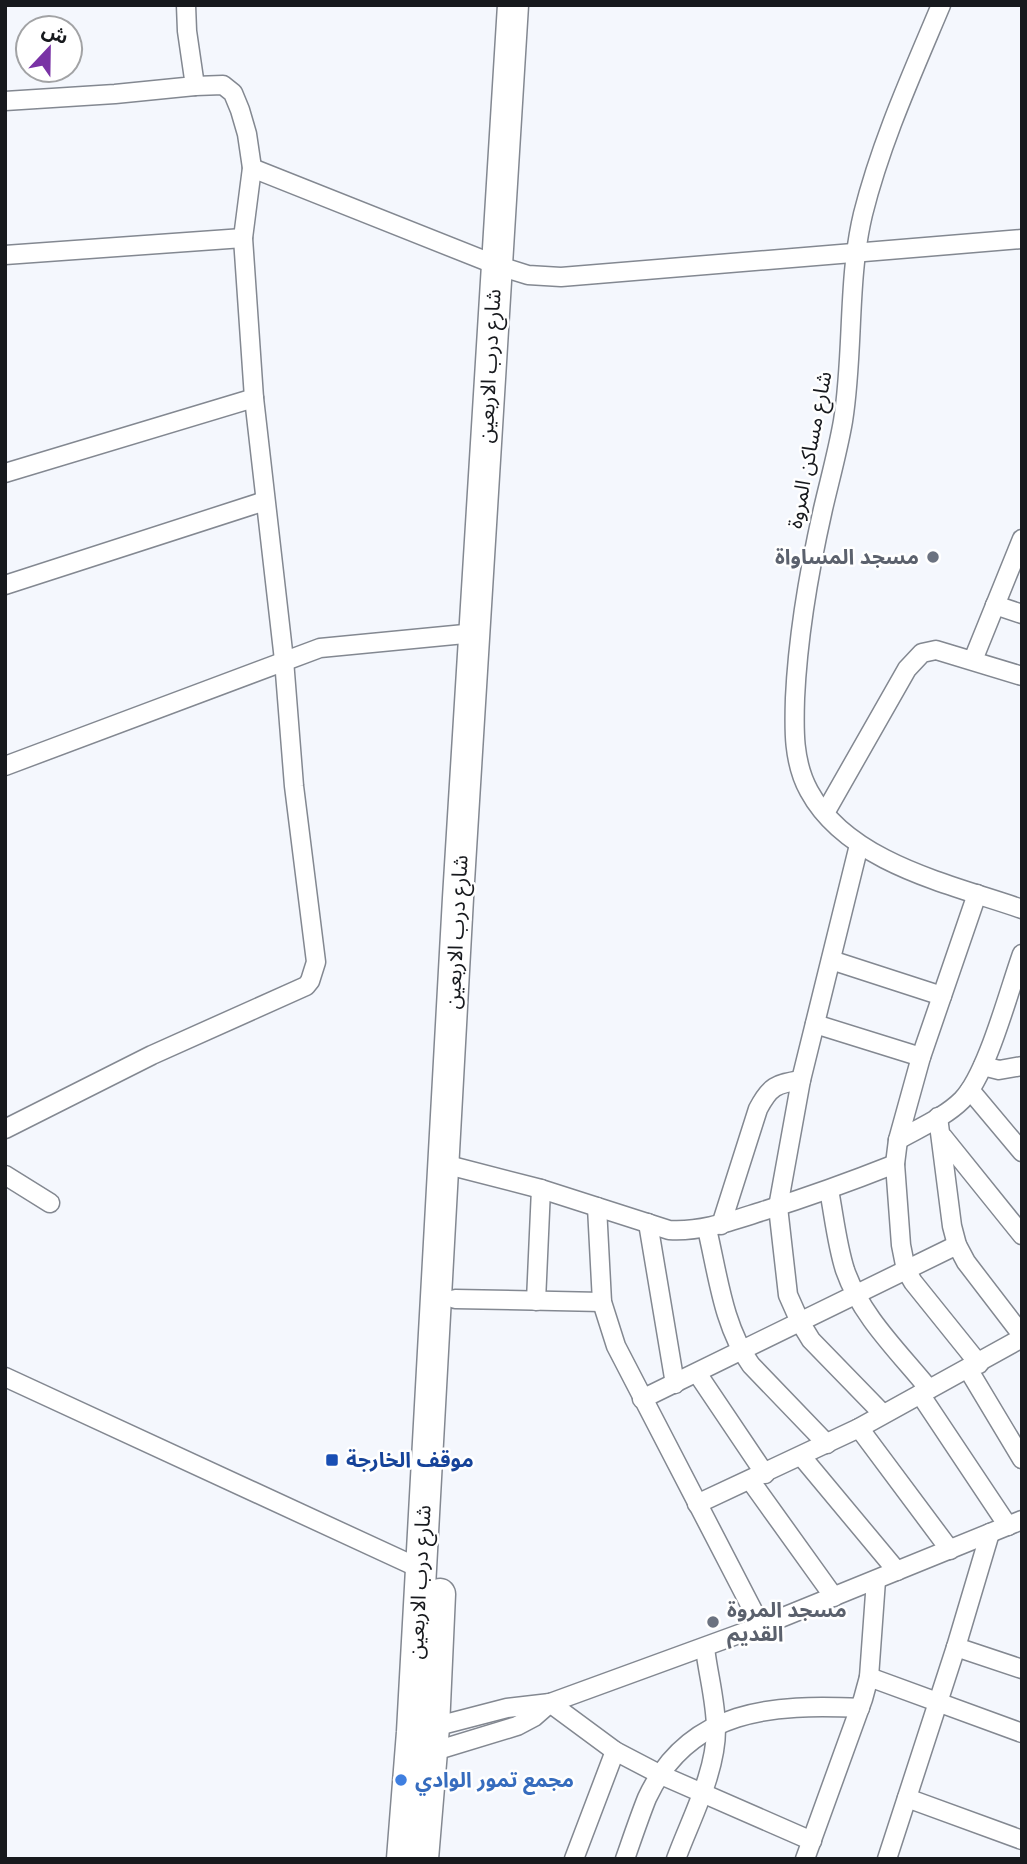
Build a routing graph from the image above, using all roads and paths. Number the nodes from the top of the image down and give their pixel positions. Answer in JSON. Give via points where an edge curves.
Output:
{"nodes":[{"id":1,"x":186,"y":5,"type":"edge"},
{"id":2,"x":513,"y":5,"type":"edge"},
{"id":3,"x":533,"y":5,"type":"edge"},
{"id":4,"x":941,"y":5,"type":"edge"},
{"id":5,"x":195,"y":86,"type":"junction"},
{"id":6,"x":5,"y":101,"type":"edge"},
{"id":7,"x":252,"y":168,"type":"junction"},
{"id":8,"x":243,"y":238,"type":"junction"},
{"id":9,"x":1022,"y":239,"type":"edge"},
{"id":10,"x":857,"y":253,"type":"junction"},
{"id":11,"x":5,"y":255,"type":"edge"},
{"id":12,"x":506,"y":268,"type":"junction"},
{"id":13,"x":254,"y":398,"type":"junction"},
{"id":14,"x":5,"y":473,"type":"edge"},
{"id":15,"x":265,"y":501,"type":"junction"},
{"id":16,"x":1022,"y":539,"type":"edge"},
{"id":17,"x":1017,"y":562,"type":"edge"},
{"id":18,"x":5,"y":585,"type":"edge"},
{"id":19,"x":995,"y":605,"type":"junction"},
{"id":20,"x":1022,"y":614,"type":"edge"},
{"id":21,"x":475,"y":633,"type":"junction"},
{"id":22,"x":284,"y":660,"type":"junction"},
{"id":23,"x":973,"y":660,"type":"junction"},
{"id":24,"x":1022,"y":676,"type":"edge"},
{"id":25,"x":5,"y":766,"type":"edge"},
{"id":26,"x":825,"y":813,"type":"junction"},
{"id":27,"x":859,"y":845,"type":"junction"},
{"id":28,"x":977,"y":894,"type":"junction"},
{"id":29,"x":467,"y":899,"type":"junction"},
{"id":30,"x":1022,"y":909,"type":"edge"},
{"id":31,"x":1022,"y":954,"type":"edge"},
{"id":32,"x":831,"y":960,"type":"junction"},
{"id":33,"x":942,"y":996,"type":"junction"},
{"id":34,"x":815,"y":1024,"type":"junction"},
{"id":35,"x":921,"y":1057,"type":"junction"},
{"id":36,"x":983,"y":1066,"type":"junction"},
{"id":37,"x":1022,"y":1066,"type":"edge"},
{"id":38,"x":802,"y":1080,"type":"junction"},
{"id":39,"x":971,"y":1090,"type":"junction"},
{"id":40,"x":938,"y":1117,"type":"junction"},
{"id":41,"x":5,"y":1129,"type":"edge"},
{"id":42,"x":941,"y":1136,"type":"junction"},
{"id":43,"x":898,"y":1140,"type":"junction"},
{"id":44,"x":1022,"y":1152,"type":"edge"},
{"id":45,"x":895,"y":1164,"type":"junction"},
{"id":46,"x":454,"y":1166,"type":"junction"},
{"id":47,"x":5,"y":1175,"type":"edge"},
{"id":48,"x":541,"y":1189,"type":"junction"},
{"id":49,"x":829,"y":1190,"type":"junction"},
{"id":50,"x":50,"y":1202,"type":"dead end"},
{"id":51,"x":597,"y":1207,"type":"junction"},
{"id":52,"x":778,"y":1207,"type":"junction"},
{"id":53,"x":648,"y":1223,"type":"junction"},
{"id":54,"x":714,"y":1227,"type":"junction"},
{"id":55,"x":1022,"y":1236,"type":"edge"},
{"id":56,"x":957,"y":1245,"type":"junction"},
{"id":57,"x":906,"y":1270,"type":"junction"},
{"id":58,"x":856,"y":1294,"type":"junction"},
{"id":59,"x":455,"y":1299,"type":"junction"},
{"id":60,"x":536,"y":1301,"type":"junction"},
{"id":61,"x":603,"y":1302,"type":"junction"},
{"id":62,"x":800,"y":1322,"type":"junction"},
{"id":63,"x":1022,"y":1336,"type":"edge"},
{"id":64,"x":741,"y":1351,"type":"junction"},
{"id":65,"x":973,"y":1366,"type":"junction"},
{"id":66,"x":696,"y":1373,"type":"junction"},
{"id":67,"x":5,"y":1377,"type":"edge"},
{"id":68,"x":674,"y":1384,"type":"junction"},
{"id":69,"x":925,"y":1392,"type":"junction"},
{"id":70,"x":642,"y":1399,"type":"junction"},
{"id":71,"x":883,"y":1414,"type":"junction"},
{"id":72,"x":859,"y":1428,"type":"junction"},
{"id":73,"x":827,"y":1444,"type":"junction"},
{"id":74,"x":802,"y":1457,"type":"junction"},
{"id":75,"x":1022,"y":1459,"type":"edge"},
{"id":76,"x":758,"y":1477,"type":"junction"},
{"id":77,"x":697,"y":1504,"type":"junction"},
{"id":78,"x":1015,"y":1523,"type":"edge"},
{"id":79,"x":990,"y":1533,"type":"junction"},
{"id":80,"x":950,"y":1550,"type":"junction"},
{"id":81,"x":421,"y":1569,"type":"junction"},
{"id":82,"x":897,"y":1571,"type":"junction"},
{"id":83,"x":876,"y":1580,"type":"junction"},
{"id":84,"x":834,"y":1597,"type":"junction"},
{"id":85,"x":761,"y":1626,"type":"junction"},
{"id":86,"x":956,"y":1647,"type":"junction"},
{"id":87,"x":705,"y":1648,"type":"junction"},
{"id":88,"x":1022,"y":1669,"type":"edge"},
{"id":89,"x":869,"y":1677,"type":"junction"},
{"id":90,"x":550,"y":1703,"type":"junction"},
{"id":91,"x":936,"y":1703,"type":"junction"},
{"id":92,"x":860,"y":1708,"type":"junction"},
{"id":93,"x":716,"y":1726,"type":"junction"},
{"id":94,"x":1022,"y":1733,"type":"edge"},
{"id":95,"x":422,"y":1742,"type":"junction"},
{"id":96,"x":615,"y":1751,"type":"junction"},
{"id":97,"x":661,"y":1775,"type":"junction"},
{"id":98,"x":701,"y":1793,"type":"junction"},
{"id":99,"x":907,"y":1798,"type":"junction"},
{"id":100,"x":1022,"y":1840,"type":"edge"},
{"id":101,"x":811,"y":1841,"type":"junction"},
{"id":102,"x":683,"y":1856,"type":"edge"},
{"id":103,"x":402,"y":1859,"type":"edge"},
{"id":104,"x":423,"y":1859,"type":"edge"},
{"id":105,"x":574,"y":1859,"type":"edge"},
{"id":106,"x":625,"y":1859,"type":"edge"},
{"id":107,"x":805,"y":1859,"type":"edge"},
{"id":108,"x":887,"y":1859,"type":"edge"}],
"edges":[{"from":1,"to":5,"type":"street"},
{"from":2,"to":12,"type":"highway","name":"شارع درب الاربعين"},
{"from":3,"to":12,"type":"highway","name":"شارع درب الاربعين"},
{"from":4,"to":10,"type":"street","name":"شارع مساكن المروة","via":[[888,132]]},
{"from":5,"to":6,"type":"street"},
{"from":5,"to":7,"type":"street","via":[[223,85],[233,93],[247,134]]},
{"from":7,"to":8,"type":"street"},
{"from":7,"to":12,"type":"street"},
{"from":8,"to":11,"type":"street"},
{"from":8,"to":13,"type":"street"},
{"from":9,"to":10,"type":"street"},
{"from":10,"to":12,"type":"street","via":[[561,277]]},
{"from":10,"to":26,"type":"street","name":"شارع مساكن المروة","via":[[843,421],[808,580],[797,666],[797,762],[808,791]]},
{"from":12,"to":21,"type":"highway","name":"شارع درب الاربعين"},
{"from":12,"to":29,"type":"highway","name":"شارع درب الاربعين"},
{"from":13,"to":14,"type":"street"},
{"from":13,"to":15,"type":"street"},
{"from":15,"to":18,"type":"street"},
{"from":15,"to":22,"type":"street"},
{"from":16,"to":17,"type":"street"},
{"from":17,"to":19,"type":"street"},
{"from":19,"to":20,"type":"street"},
{"from":19,"to":23,"type":"street"},
{"from":21,"to":22,"type":"street","via":[[320,648]]},
{"from":21,"to":29,"type":"highway","name":"شارع درب الاربعين"},
{"from":22,"to":25,"type":"street"},
{"from":22,"to":41,"type":"street","via":[[294,786],[315,947],[310,981]]},
{"from":23,"to":24,"type":"street"},
{"from":23,"to":26,"type":"street","via":[[936,650],[916,658]]},
{"from":26,"to":27,"type":"street","name":"شارع مساكن المروة"},
{"from":27,"to":28,"type":"street","name":"شارع مساكن المروة","via":[[887,861]]},
{"from":27,"to":32,"type":"street"},
{"from":28,"to":30,"type":"street","name":"شارع مساكن المروة"},
{"from":28,"to":33,"type":"street"},
{"from":29,"to":46,"type":"highway","name":"شارع درب الاربعين"},
{"from":31,"to":36,"type":"street"},
{"from":32,"to":33,"type":"street"},
{"from":32,"to":34,"type":"street"},
{"from":33,"to":35,"type":"street"},
{"from":34,"to":35,"type":"street"},
{"from":34,"to":38,"type":"street"},
{"from":35,"to":43,"type":"street"},
{"from":36,"to":37,"type":"street","via":[[999,1070]]},
{"from":36,"to":39,"type":"street"},
{"from":38,"to":52,"type":"street"},
{"from":38,"to":54,"type":"street","via":[[781,1083],[765,1094]]},
{"from":39,"to":40,"type":"street"},
{"from":39,"to":44,"type":"street"},
{"from":40,"to":42,"type":"street"},
{"from":40,"to":43,"type":"street"},
{"from":42,"to":55,"type":"street"},
{"from":42,"to":56,"type":"street"},
{"from":43,"to":45,"type":"street"},
{"from":45,"to":49,"type":"street"},
{"from":45,"to":57,"type":"street"},
{"from":46,"to":48,"type":"street"},
{"from":46,"to":59,"type":"highway","name":"شارع درب الاربعين"},
{"from":46,"to":81,"type":"highway","name":"شارع درب الاربعين"},
{"from":47,"to":50,"type":"street"},
{"from":48,"to":51,"type":"street"},
{"from":48,"to":60,"type":"street"},
{"from":49,"to":52,"type":"street"},
{"from":49,"to":58,"type":"street","via":[[844,1267]]},
{"from":51,"to":53,"type":"street"},
{"from":51,"to":61,"type":"street"},
{"from":52,"to":54,"type":"street"},
{"from":52,"to":62,"type":"street","via":[[788,1295]]},
{"from":53,"to":54,"type":"street","via":[[668,1230]]},
{"from":53,"to":68,"type":"street"},
{"from":54,"to":64,"type":"street","via":[[729,1321]]},
{"from":56,"to":57,"type":"street"},
{"from":56,"to":63,"type":"street"},
{"from":57,"to":58,"type":"street"},
{"from":57,"to":65,"type":"street"},
{"from":58,"to":62,"type":"street"},
{"from":58,"to":69,"type":"street"},
{"from":59,"to":60,"type":"street"},
{"from":59,"to":95,"type":"highway","name":"شارع درب الاربعين"},
{"from":60,"to":61,"type":"street"},
{"from":61,"to":70,"type":"street","via":[[616,1346]]},
{"from":62,"to":64,"type":"street"},
{"from":62,"to":71,"type":"street","via":[[811,1340]]},
{"from":63,"to":65,"type":"street"},
{"from":64,"to":66,"type":"street"},
{"from":64,"to":73,"type":"street"},
{"from":65,"to":69,"type":"street"},
{"from":65,"to":75,"type":"street"},
{"from":66,"to":68,"type":"street"},
{"from":66,"to":76,"type":"street"},
{"from":67,"to":81,"type":"street"},
{"from":68,"to":70,"type":"street"},
{"from":69,"to":71,"type":"street"},
{"from":69,"to":78,"type":"street"},
{"from":70,"to":77,"type":"street"},
{"from":71,"to":72,"type":"street"},
{"from":72,"to":73,"type":"street"},
{"from":72,"to":80,"type":"street"},
{"from":73,"to":74,"type":"street"},
{"from":74,"to":76,"type":"street"},
{"from":74,"to":82,"type":"street"},
{"from":76,"to":77,"type":"street"},
{"from":76,"to":84,"type":"street"},
{"from":77,"to":85,"type":"street"},
{"from":78,"to":79,"type":"street"},
{"from":79,"to":80,"type":"street"},
{"from":79,"to":86,"type":"street"},
{"from":80,"to":82,"type":"street"},
{"from":81,"to":95,"type":"highway","name":"شارع درب الاربعين"},
{"from":82,"to":83,"type":"street"},
{"from":83,"to":84,"type":"street"},
{"from":83,"to":89,"type":"street"},
{"from":84,"to":85,"type":"street"},
{"from":85,"to":87,"type":"street"},
{"from":86,"to":88,"type":"street"},
{"from":86,"to":91,"type":"street"},
{"from":87,"to":90,"type":"street"},
{"from":87,"to":93,"type":"street"},
{"from":89,"to":91,"type":"street"},
{"from":89,"to":92,"type":"street"},
{"from":90,"to":95,"type":"street","via":[[507,1708]]},
{"from":90,"to":95,"type":"street","via":[[517,1726]]},
{"from":90,"to":96,"type":"street"},
{"from":91,"to":94,"type":"street"},
{"from":91,"to":99,"type":"street"},
{"from":92,"to":93,"type":"street","via":[[785,1707],[743,1714]]},
{"from":92,"to":101,"type":"street"},
{"from":93,"to":97,"type":"street","via":[[682,1751]]},
{"from":93,"to":98,"type":"street"},
{"from":95,"to":103,"type":"highway","name":"شارع درب الاربعين"},
{"from":95,"to":104,"type":"highway","name":"شارع درب الاربعين"},
{"from":96,"to":97,"type":"street"},
{"from":96,"to":105,"type":"street"},
{"from":97,"to":98,"type":"street"},
{"from":97,"to":106,"type":"street"},
{"from":98,"to":101,"type":"street"},
{"from":98,"to":102,"type":"street"},
{"from":99,"to":100,"type":"street"},
{"from":99,"to":108,"type":"street"},
{"from":101,"to":107,"type":"street"}]}
